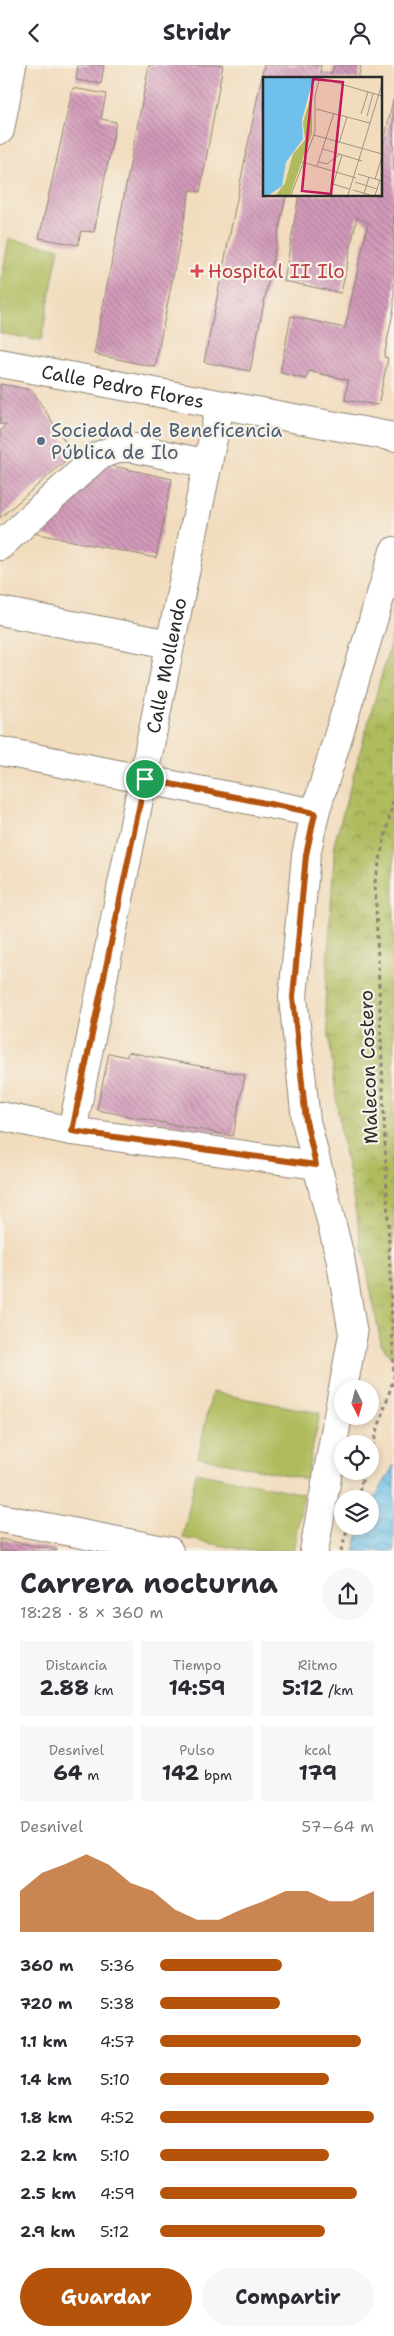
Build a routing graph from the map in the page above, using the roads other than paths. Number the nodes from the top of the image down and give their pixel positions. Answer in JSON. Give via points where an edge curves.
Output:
{"nodes":[{"id":1,"x":12,"y":65,"type":"edge"},
{"id":2,"x":0,"y":130,"type":"edge"},
{"id":3,"x":0,"y":363,"type":"edge"},
{"id":4,"x":220,"y":406,"type":"junction"},
{"id":5,"x":394,"y":437,"type":"edge"},
{"id":6,"x":208,"y":464,"type":"junction"},
{"id":7,"x":0,"y":546,"type":"edge"},
{"id":8,"x":394,"y":551,"type":"edge"},
{"id":9,"x":0,"y":611,"type":"edge"},
{"id":10,"x":170,"y":644,"type":"junction"},
{"id":11,"x":0,"y":751,"type":"edge"},
{"id":12,"x":145,"y":779,"type":"junction"},
{"id":13,"x":315,"y":813,"type":"junction"},
{"id":14,"x":0,"y":1116,"type":"edge"},
{"id":15,"x":72,"y":1131,"type":"junction"},
{"id":16,"x":316,"y":1165,"type":"junction"},
{"id":17,"x":345,"y":1380,"type":"edge"},
{"id":18,"x":336,"y":1425,"type":"edge"},
{"id":19,"x":0,"y":1518,"type":"edge"},
{"id":20,"x":169,"y":1551,"type":"edge"},
{"id":21,"x":314,"y":1551,"type":"edge"}],
"edges":[{"from":1,"to":2,"type":"street"},
{"from":3,"to":4,"type":"street","name":"Calle Pedro Flores"},
{"from":4,"to":5,"type":"street","name":"Calle Pedro Flores"},
{"from":4,"to":6,"type":"street","name":"Calle Mollendo"},
{"from":6,"to":7,"type":"street","via":[[134,447],[118,448],[98,456]]},
{"from":6,"to":10,"type":"street","name":"Calle Mollendo"},
{"from":8,"to":13,"type":"street"},
{"from":9,"to":10,"type":"street"},
{"from":10,"to":12,"type":"street","name":"Calle Mollendo"},
{"from":11,"to":12,"type":"street"},
{"from":12,"to":13,"type":"street"},
{"from":12,"to":15,"type":"street","name":"Calle Mollendo"},
{"from":13,"to":16,"type":"street","via":[[306,855],[293,997],[306,1121]]},
{"from":14,"to":15,"type":"street"},
{"from":15,"to":16,"type":"street"},
{"from":16,"to":17,"type":"street","via":[[340,1257],[353,1334]]},
{"from":18,"to":21,"type":"street"},
{"from":19,"to":20,"type":"street"}]}
